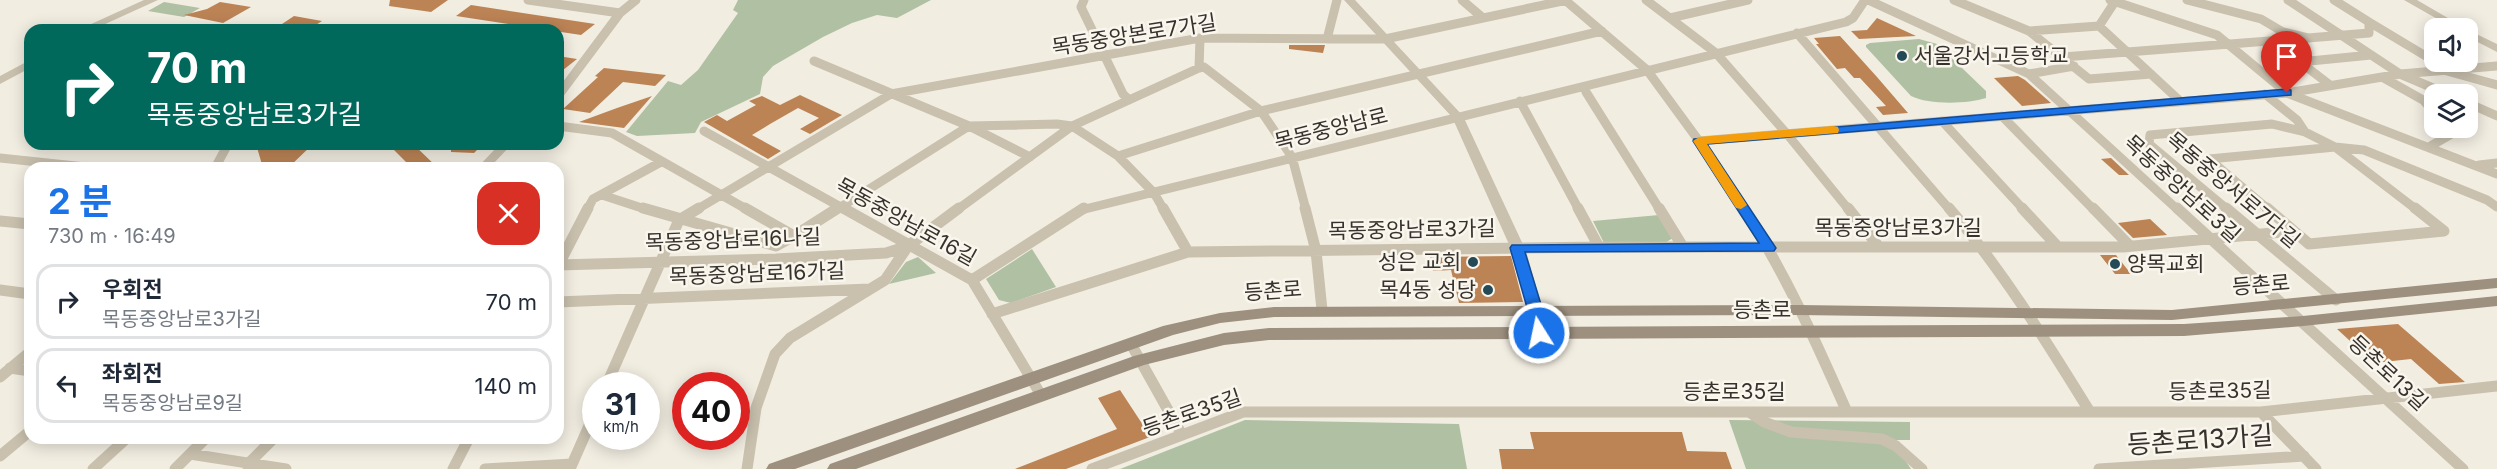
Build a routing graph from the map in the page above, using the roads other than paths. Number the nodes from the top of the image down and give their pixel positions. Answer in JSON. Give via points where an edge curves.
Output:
{"nodes":[{"id":1,"x":153,"y":0,"type":"edge"},
{"id":2,"x":528,"y":0,"type":"edge"},
{"id":3,"x":636,"y":0,"type":"edge"},
{"id":4,"x":1084,"y":0,"type":"edge"},
{"id":5,"x":1337,"y":0,"type":"edge"},
{"id":6,"x":1349,"y":0,"type":"edge"},
{"id":7,"x":1462,"y":0,"type":"edge"},
{"id":8,"x":1566,"y":0,"type":"edge"},
{"id":9,"x":1646,"y":0,"type":"edge"},
{"id":10,"x":1748,"y":0,"type":"edge"},
{"id":11,"x":1866,"y":0,"type":"edge"},
{"id":12,"x":1954,"y":0,"type":"edge"},
{"id":13,"x":2114,"y":0,"type":"edge"},
{"id":14,"x":2187,"y":0,"type":"edge"},
{"id":15,"x":2288,"y":0,"type":"edge"},
{"id":16,"x":2334,"y":0,"type":"edge"},
{"id":17,"x":2409,"y":0,"type":"edge"},
{"id":18,"x":620,"y":13,"type":"junction"},
{"id":19,"x":1483,"y":18,"type":"junction"},
{"id":20,"x":1670,"y":18,"type":"junction"},
{"id":21,"x":2442,"y":18,"type":"edge"},
{"id":22,"x":2369,"y":22,"type":"junction"},
{"id":23,"x":97,"y":24,"type":"edge"},
{"id":24,"x":2099,"y":26,"type":"junction"},
{"id":25,"x":1602,"y":31,"type":"junction"},
{"id":26,"x":2029,"y":31,"type":"junction"},
{"id":27,"x":1797,"y":33,"type":"junction"},
{"id":28,"x":2341,"y":35,"type":"junction"},
{"id":29,"x":1200,"y":38,"type":"junction"},
{"id":30,"x":2308,"y":38,"type":"junction"},
{"id":31,"x":1327,"y":39,"type":"junction"},
{"id":32,"x":1385,"y":39,"type":"junction"},
{"id":33,"x":2478,"y":39,"type":"edge"},
{"id":34,"x":2231,"y":44,"type":"junction"},
{"id":35,"x":2497,"y":49,"type":"edge"},
{"id":36,"x":2125,"y":51,"type":"junction"},
{"id":37,"x":1716,"y":53,"type":"junction"},
{"id":38,"x":2424,"y":54,"type":"edge"},
{"id":39,"x":2371,"y":55,"type":"junction"},
{"id":40,"x":1105,"y":56,"type":"junction"},
{"id":41,"x":2063,"y":57,"type":"junction"},
{"id":42,"x":814,"y":60,"type":"dead end"},
{"id":43,"x":2074,"y":66,"type":"junction"},
{"id":44,"x":2497,"y":66,"type":"edge"},
{"id":45,"x":24,"y":67,"type":"edge"},
{"id":46,"x":2478,"y":67,"type":"edge"},
{"id":47,"x":1199,"y":68,"type":"junction"},
{"id":48,"x":1647,"y":70,"type":"junction"},
{"id":49,"x":2424,"y":72,"type":"edge"},
{"id":50,"x":2451,"y":72,"type":"edge"},
{"id":51,"x":2029,"y":74,"type":"junction"},
{"id":52,"x":2151,"y":74,"type":"junction"},
{"id":53,"x":2400,"y":74,"type":"junction"},
{"id":54,"x":1419,"y":75,"type":"junction"},
{"id":55,"x":2382,"y":77,"type":"junction"},
{"id":56,"x":0,"y":81,"type":"edge"},
{"id":57,"x":2424,"y":84,"type":"edge"},
{"id":58,"x":2497,"y":85,"type":"edge"},
{"id":59,"x":2330,"y":86,"type":"junction"},
{"id":60,"x":564,"y":88,"type":"edge"},
{"id":61,"x":1586,"y":92,"type":"dead end"},
{"id":62,"x":2287,"y":93,"type":"junction"},
{"id":63,"x":891,"y":94,"type":"junction"},
{"id":64,"x":2265,"y":94,"type":"junction"},
{"id":65,"x":1129,"y":100,"type":"junction"},
{"id":66,"x":1520,"y":101,"type":"junction"},
{"id":67,"x":2180,"y":101,"type":"junction"},
{"id":68,"x":2424,"y":101,"type":"edge"},
{"id":69,"x":2478,"y":107,"type":"edge"},
{"id":70,"x":1261,"y":111,"type":"junction"},
{"id":71,"x":2069,"y":111,"type":"junction"},
{"id":72,"x":1457,"y":116,"type":"junction"},
{"id":73,"x":2002,"y":116,"type":"junction"},
{"id":74,"x":2497,"y":116,"type":"edge"},
{"id":75,"x":1942,"y":121,"type":"junction"},
{"id":76,"x":969,"y":126,"type":"junction"},
{"id":77,"x":1072,"y":126,"type":"junction"},
{"id":78,"x":1876,"y":126,"type":"junction"},
{"id":79,"x":564,"y":127,"type":"edge"},
{"id":80,"x":704,"y":131,"type":"dead end"},
{"id":81,"x":2305,"y":132,"type":"junction"},
{"id":82,"x":1787,"y":134,"type":"junction"},
{"id":83,"x":2444,"y":138,"type":"edge"},
{"id":84,"x":1699,"y":141,"type":"junction"},
{"id":85,"x":2336,"y":147,"type":"junction"},
{"id":86,"x":2429,"y":147,"type":"junction"},
{"id":87,"x":500,"y":150,"type":"edge"},
{"id":88,"x":1118,"y":156,"type":"junction"},
{"id":89,"x":0,"y":158,"type":"edge"},
{"id":90,"x":1030,"y":158,"type":"junction"},
{"id":91,"x":1292,"y":158,"type":"junction"},
{"id":92,"x":38,"y":162,"type":"edge"},
{"id":93,"x":489,"y":162,"type":"edge"},
{"id":94,"x":661,"y":162,"type":"junction"},
{"id":95,"x":2497,"y":163,"type":"edge"},
{"id":96,"x":2476,"y":165,"type":"junction"},
{"id":97,"x":767,"y":167,"type":"junction"},
{"id":98,"x":2497,"y":174,"type":"edge"},
{"id":99,"x":1151,"y":190,"type":"junction"},
{"id":100,"x":602,"y":195,"type":"junction"},
{"id":101,"x":722,"y":195,"type":"junction"},
{"id":102,"x":839,"y":206,"type":"junction"},
{"id":103,"x":2497,"y":207,"type":"edge"},
{"id":104,"x":0,"y":220,"type":"edge"},
{"id":105,"x":679,"y":220,"type":"junction"},
{"id":106,"x":24,"y":223,"type":"edge"},
{"id":107,"x":2294,"y":231,"type":"junction"},
{"id":108,"x":2259,"y":234,"type":"junction"},
{"id":109,"x":794,"y":236,"type":"junction"},
{"id":110,"x":2210,"y":239,"type":"junction"},
{"id":111,"x":908,"y":246,"type":"junction"},
{"id":112,"x":2130,"y":246,"type":"junction"},
{"id":113,"x":1599,"y":247,"type":"junction"},
{"id":114,"x":1683,"y":247,"type":"junction"},
{"id":115,"x":1982,"y":247,"type":"junction"},
{"id":116,"x":2058,"y":247,"type":"junction"},
{"id":117,"x":1517,"y":248,"type":"junction"},
{"id":118,"x":1769,"y":248,"type":"junction"},
{"id":119,"x":1879,"y":248,"type":"junction"},
{"id":120,"x":1316,"y":251,"type":"junction"},
{"id":121,"x":1188,"y":252,"type":"junction"},
{"id":122,"x":564,"y":254,"type":"edge"},
{"id":123,"x":660,"y":262,"type":"junction"},
{"id":124,"x":564,"y":265,"type":"edge"},
{"id":125,"x":972,"y":280,"type":"junction"},
{"id":126,"x":2497,"y":282,"type":"edge"},
{"id":127,"x":870,"y":289,"type":"junction"},
{"id":128,"x":0,"y":290,"type":"edge"},
{"id":129,"x":24,"y":293,"type":"edge"},
{"id":130,"x":645,"y":298,"type":"junction"},
{"id":131,"x":2336,"y":300,"type":"junction"},
{"id":132,"x":2497,"y":301,"type":"edge"},
{"id":133,"x":564,"y":302,"type":"edge"},
{"id":134,"x":2285,"y":305,"type":"junction"},
{"id":135,"x":1322,"y":310,"type":"junction"},
{"id":136,"x":1799,"y":310,"type":"junction"},
{"id":137,"x":1536,"y":311,"type":"junction"},
{"id":138,"x":2027,"y":313,"type":"junction"},
{"id":139,"x":992,"y":314,"type":"junction"},
{"id":140,"x":2303,"y":321,"type":"junction"},
{"id":141,"x":2040,"y":331,"type":"junction"},
{"id":142,"x":1811,"y":332,"type":"junction"},
{"id":143,"x":1539,"y":333,"type":"junction"},
{"id":144,"x":1131,"y":344,"type":"junction"},
{"id":145,"x":24,"y":357,"type":"edge"},
{"id":146,"x":1140,"y":360,"type":"junction"},
{"id":147,"x":24,"y":371,"type":"edge"},
{"id":148,"x":4,"y":372,"type":"edge"},
{"id":149,"x":612,"y":372,"type":"edge"},
{"id":150,"x":1031,"y":378,"type":"junction"},
{"id":151,"x":2497,"y":386,"type":"edge"},
{"id":152,"x":1041,"y":395,"type":"junction"},
{"id":153,"x":2387,"y":398,"type":"junction"},
{"id":154,"x":1749,"y":412,"type":"junction"},
{"id":155,"x":1847,"y":412,"type":"junction"},
{"id":156,"x":2090,"y":412,"type":"junction"},
{"id":157,"x":2261,"y":412,"type":"junction"},
{"id":158,"x":1182,"y":435,"type":"junction"},
{"id":159,"x":24,"y":436,"type":"edge"},
{"id":160,"x":582,"y":441,"type":"edge"},
{"id":161,"x":120,"y":444,"type":"edge"},
{"id":162,"x":200,"y":444,"type":"edge"},
{"id":163,"x":268,"y":444,"type":"edge"},
{"id":164,"x":466,"y":444,"type":"edge"},
{"id":165,"x":190,"y":454,"type":"junction"},
{"id":166,"x":0,"y":456,"type":"edge"},
{"id":167,"x":2304,"y":456,"type":"junction"},
{"id":168,"x":247,"y":465,"type":"junction"},
{"id":169,"x":571,"y":466,"type":"edge"},
{"id":170,"x":93,"y":469,"type":"edge"},
{"id":171,"x":175,"y":469,"type":"edge"},
{"id":172,"x":286,"y":469,"type":"edge"},
{"id":173,"x":453,"y":469,"type":"edge"},
{"id":174,"x":484,"y":469,"type":"edge"},
{"id":175,"x":747,"y":469,"type":"edge"},
{"id":176,"x":775,"y":469,"type":"edge"},
{"id":177,"x":836,"y":469,"type":"edge"},
{"id":178,"x":1092,"y":469,"type":"edge"},
{"id":179,"x":1922,"y":469,"type":"edge"},
{"id":180,"x":2099,"y":469,"type":"edge"},
{"id":181,"x":2316,"y":469,"type":"edge"},
{"id":182,"x":2463,"y":469,"type":"edge"}],
"edges":[{"from":1,"to":23,"type":"street"},
{"from":2,"to":18,"type":"street"},
{"from":3,"to":18,"type":"street"},
{"from":4,"to":40,"type":"street","via":[[1081,7]]},
{"from":5,"to":31,"type":"street"},
{"from":6,"to":32,"type":"street"},
{"from":7,"to":19,"type":"street"},
{"from":8,"to":19,"type":"street","name":"목동중앙본로7가길"},
{"from":8,"to":25,"type":"street"},
{"from":9,"to":20,"type":"street"},
{"from":10,"to":20,"type":"street"},
{"from":11,"to":27,"type":"street","name":"목동중앙남로","via":[[1846,22]]},
{"from":11,"to":51,"type":"street","name":"목동중앙남로3길"},
{"from":12,"to":26,"type":"street"},
{"from":13,"to":24,"type":"street"},
{"from":13,"to":34,"type":"street","via":[[2217,35]]},
{"from":14,"to":30,"type":"street","via":[[2261,19],[2283,32]]},
{"from":15,"to":28,"type":"street"},
{"from":16,"to":22,"type":"street"},
{"from":17,"to":21,"type":"street"},
{"from":18,"to":60,"type":"street"},
{"from":19,"to":32,"type":"street","name":"목동중앙본로7가길"},
{"from":20,"to":37,"type":"street"},
{"from":22,"to":28,"type":"street","via":[[2369,33]]},
{"from":22,"to":38,"type":"street"},
{"from":24,"to":26,"type":"street"},
{"from":24,"to":36,"type":"street"},
{"from":25,"to":48,"type":"street"},
{"from":25,"to":54,"type":"street"},
{"from":26,"to":41,"type":"street"},
{"from":27,"to":37,"type":"street","name":"목동중앙남로"},
{"from":27,"to":78,"type":"street"},
{"from":28,"to":30,"type":"street"},
{"from":28,"to":39,"type":"street"},
{"from":29,"to":31,"type":"street","name":"목동중앙본로7가길"},
{"from":29,"to":40,"type":"street","name":"목동중앙본로7가길"},
{"from":29,"to":47,"type":"street"},
{"from":30,"to":34,"type":"street"},
{"from":31,"to":32,"type":"street","name":"목동중앙본로7가길"},
{"from":32,"to":54,"type":"street"},
{"from":33,"to":35,"type":"street"},
{"from":34,"to":36,"type":"street"},
{"from":34,"to":62,"type":"street"},
{"from":36,"to":41,"type":"street"},
{"from":36,"to":52,"type":"street"},
{"from":37,"to":48,"type":"street","name":"목동중앙남로"},
{"from":37,"to":82,"type":"street"},
{"from":39,"to":53,"type":"street"},
{"from":39,"to":59,"type":"street","via":[[2300,62]]},
{"from":40,"to":63,"type":"street","name":"목동중앙본로7가길"},
{"from":40,"to":65,"type":"street"},
{"from":41,"to":43,"type":"street"},
{"from":42,"to":63,"type":"street"},
{"from":43,"to":51,"type":"street"},
{"from":43,"to":52,"type":"street","via":[[2089,79]]},
{"from":44,"to":46,"type":"street"},
{"from":45,"to":56,"type":"street"},
{"from":47,"to":65,"type":"street"},
{"from":47,"to":70,"type":"street","via":[[1204,67]]},
{"from":48,"to":66,"type":"street","name":"목동중앙남로"},
{"from":48,"to":84,"type":"street"},
{"from":49,"to":53,"type":"street"},
{"from":50,"to":58,"type":"street"},
{"from":51,"to":71,"type":"street","name":"목동중앙남로3길"},
{"from":52,"to":67,"type":"street"},
{"from":53,"to":55,"type":"street"},
{"from":53,"to":57,"type":"street"},
{"from":54,"to":70,"type":"street"},
{"from":54,"to":72,"type":"street"},
{"from":55,"to":59,"type":"street"},
{"from":55,"to":68,"type":"street"},
{"from":59,"to":62,"type":"street"},
{"from":61,"to":114,"type":"street"},
{"from":62,"to":64,"type":"street"},
{"from":62,"to":86,"type":"street"},
{"from":63,"to":76,"type":"street"},
{"from":63,"to":97,"type":"street","name":"목동중앙본로7가길"},
{"from":64,"to":67,"type":"street"},
{"from":64,"to":81,"type":"street","via":[[2297,120]]},
{"from":65,"to":77,"type":"street"},
{"from":66,"to":72,"type":"street","name":"목동중앙남로"},
{"from":66,"to":113,"type":"street"},
{"from":67,"to":71,"type":"street"},
{"from":69,"to":74,"type":"street"},
{"from":70,"to":88,"type":"street"},
{"from":70,"to":91,"type":"street"},
{"from":71,"to":73,"type":"street"},
{"from":71,"to":110,"type":"street","name":"목동중앙남로3길"},
{"from":72,"to":91,"type":"street","name":"목동중앙남로"},
{"from":72,"to":117,"type":"street"},
{"from":73,"to":75,"type":"street"},
{"from":73,"to":112,"type":"street"},
{"from":75,"to":78,"type":"street"},
{"from":75,"to":116,"type":"street"},
{"from":76,"to":77,"type":"street"},
{"from":76,"to":90,"type":"street"},
{"from":76,"to":102,"type":"street"},
{"from":77,"to":88,"type":"street"},
{"from":77,"to":90,"type":"street"},
{"from":78,"to":82,"type":"street"},
{"from":78,"to":115,"type":"street"},
{"from":79,"to":94,"type":"street","via":[[612,133]]},
{"from":80,"to":97,"type":"street","name":"목동중앙남로16길"},
{"from":81,"to":85,"type":"street"},
{"from":81,"to":108,"type":"street","name":"목동중앙서로7다길","via":[[2272,124],[2150,135],[2149,144]]},
{"from":82,"to":84,"type":"street"},
{"from":82,"to":119,"type":"street"},
{"from":83,"to":86,"type":"street"},
{"from":84,"to":118,"type":"street"},
{"from":85,"to":103,"type":"street","via":[[2364,150]]},
{"from":85,"to":107,"type":"street","via":[[2208,159]]},
{"from":85,"to":107,"type":"street","via":[[2444,231],[2309,244]]},
{"from":86,"to":96,"type":"street"},
{"from":87,"to":93,"type":"street"},
{"from":88,"to":99,"type":"street"},
{"from":89,"to":92,"type":"street"},
{"from":90,"to":111,"type":"street"},
{"from":91,"to":99,"type":"street","name":"목동중앙남로"},
{"from":91,"to":120,"type":"street"},
{"from":94,"to":100,"type":"street","name":"목동중앙남로16나길"},
{"from":94,"to":101,"type":"street"},
{"from":95,"to":96,"type":"street"},
{"from":96,"to":98,"type":"street"},
{"from":97,"to":101,"type":"street","name":"목동중앙본로7가길"},
{"from":97,"to":102,"type":"street","name":"목동중앙남로16길"},
{"from":99,"to":121,"type":"street"},
{"from":99,"to":125,"type":"street","name":"목동중앙남로","via":[[1086,207]]},
{"from":100,"to":105,"type":"street"},
{"from":100,"to":122,"type":"street","name":"목동중앙남로16나길","via":[[593,199]]},
{"from":101,"to":105,"type":"street","name":"목동중앙본로7가길"},
{"from":101,"to":109,"type":"street"},
{"from":102,"to":109,"type":"street"},
{"from":102,"to":111,"type":"street","name":"목동중앙남로16길"},
{"from":104,"to":106,"type":"street"},
{"from":105,"to":109,"type":"street","via":[[776,246]]},
{"from":105,"to":123,"type":"street"},
{"from":107,"to":108,"type":"street","name":"목동중앙남로3가길"},
{"from":108,"to":110,"type":"street","name":"목동중앙남로3가길"},
{"from":108,"to":131,"type":"street","name":"목동중앙서로7다길"},
{"from":110,"to":112,"type":"street","name":"목동중앙남로3가길"},
{"from":110,"to":134,"type":"street","name":"목동중앙남로3길"},
{"from":111,"to":123,"type":"street","name":"목동중앙남로16나길","via":[[886,253]]},
{"from":111,"to":125,"type":"street","name":"목동중앙남로16길"},
{"from":111,"to":127,"type":"street","name":"목동중앙남로16가길","via":[[885,279]]},
{"from":112,"to":116,"type":"street","name":"목동중앙남로3가길"},
{"from":113,"to":114,"type":"street","name":"목동중앙남로3가길"},
{"from":113,"to":117,"type":"street","name":"목동중앙남로3가길"},
{"from":114,"to":118,"type":"street","name":"목동중앙남로3가길"},
{"from":115,"to":116,"type":"street","name":"목동중앙남로3가길"},
{"from":115,"to":119,"type":"street","name":"목동중앙남로3가길"},
{"from":115,"to":138,"type":"street"},
{"from":117,"to":120,"type":"street","name":"목동중앙남로3가길"},
{"from":117,"to":137,"type":"street"},
{"from":118,"to":119,"type":"street","name":"목동중앙남로3가길"},
{"from":118,"to":136,"type":"street"},
{"from":120,"to":121,"type":"street","name":"목동중앙남로3가길"},
{"from":120,"to":135,"type":"street"},
{"from":121,"to":139,"type":"street","name":"목동중앙남로3가길"},
{"from":123,"to":124,"type":"street","name":"목동중앙남로16나길"},
{"from":123,"to":130,"type":"street"},
{"from":125,"to":139,"type":"street","name":"목동중앙남로16길"},
{"from":126,"to":131,"type":"main road","name":"등촌로"},
{"from":127,"to":130,"type":"street","name":"목동중앙남로16가길"},
{"from":127,"to":175,"type":"street","name":"목동중앙남로16가길","via":[[790,338],[775,354],[756,408]]},
{"from":128,"to":129,"type":"street"},
{"from":130,"to":133,"type":"street","name":"목동중앙남로16가길"},
{"from":130,"to":149,"type":"street"},
{"from":131,"to":134,"type":"main road","name":"등촌로"},
{"from":132,"to":140,"type":"main road","name":"등촌로"},
{"from":134,"to":138,"type":"main road","name":"등촌로","via":[[2172,315]]},
{"from":134,"to":140,"type":"street","name":"등촌로13길"},
{"from":135,"to":137,"type":"main road","name":"등촌로"},
{"from":135,"to":144,"type":"main road","name":"등촌로","via":[[1220,318]]},
{"from":136,"to":137,"type":"main road","name":"등촌로"},
{"from":136,"to":138,"type":"main road","name":"등촌로"},
{"from":136,"to":142,"type":"street","name":"등촌로"},
{"from":137,"to":143,"type":"street"},
{"from":138,"to":141,"type":"street"},
{"from":139,"to":150,"type":"street","name":"목동중앙남로16길"},
{"from":140,"to":141,"type":"main road","name":"등촌로","via":[[2184,330]]},
{"from":140,"to":153,"type":"street","name":"등촌로13길"},
{"from":141,"to":142,"type":"main road","name":"등촌로"},
{"from":141,"to":156,"type":"street"},
{"from":142,"to":143,"type":"main road","name":"등촌로"},
{"from":142,"to":155,"type":"street","name":"등촌로"},
{"from":143,"to":146,"type":"main road","name":"등촌로","via":[[1269,334],[1224,339]]},
{"from":144,"to":146,"type":"street"},
{"from":144,"to":150,"type":"main road","name":"등촌로"},
{"from":145,"to":148,"type":"street"},
{"from":146,"to":152,"type":"main road","name":"등촌로"},
{"from":146,"to":158,"type":"street"},
{"from":147,"to":148,"type":"street"},
{"from":150,"to":152,"type":"street","name":"목동중앙남로16길"},
{"from":150,"to":176,"type":"main road","name":"등촌로"},
{"from":151,"to":153,"type":"street","name":"등촌로35길"},
{"from":152,"to":177,"type":"main road","name":"등촌로"},
{"from":153,"to":157,"type":"street","name":"등촌로35길"},
{"from":153,"to":182,"type":"street","name":"등촌로13길"},
{"from":154,"to":155,"type":"street","name":"등촌로35길"},
{"from":154,"to":158,"type":"street","name":"등촌로35길","via":[[1243,412]]},
{"from":154,"to":179,"type":"street","via":[[1791,432],[1882,439]]},
{"from":155,"to":156,"type":"street","name":"등촌로35길"},
{"from":156,"to":157,"type":"street","name":"등촌로35길"},
{"from":157,"to":167,"type":"street","name":"등촌로13가길"},
{"from":158,"to":178,"type":"street","name":"등촌로35길"},
{"from":159,"to":166,"type":"street"},
{"from":160,"to":169,"type":"street"},
{"from":161,"to":170,"type":"street"},
{"from":162,"to":165,"type":"street"},
{"from":163,"to":168,"type":"street"},
{"from":164,"to":173,"type":"street"},
{"from":165,"to":168,"type":"street"},
{"from":165,"to":171,"type":"street"},
{"from":167,"to":180,"type":"street","name":"등촌로13가길"},
{"from":167,"to":181,"type":"street","name":"등촌로13가길"},
{"from":168,"to":172,"type":"street"},
{"from":169,"to":174,"type":"street"}]}
